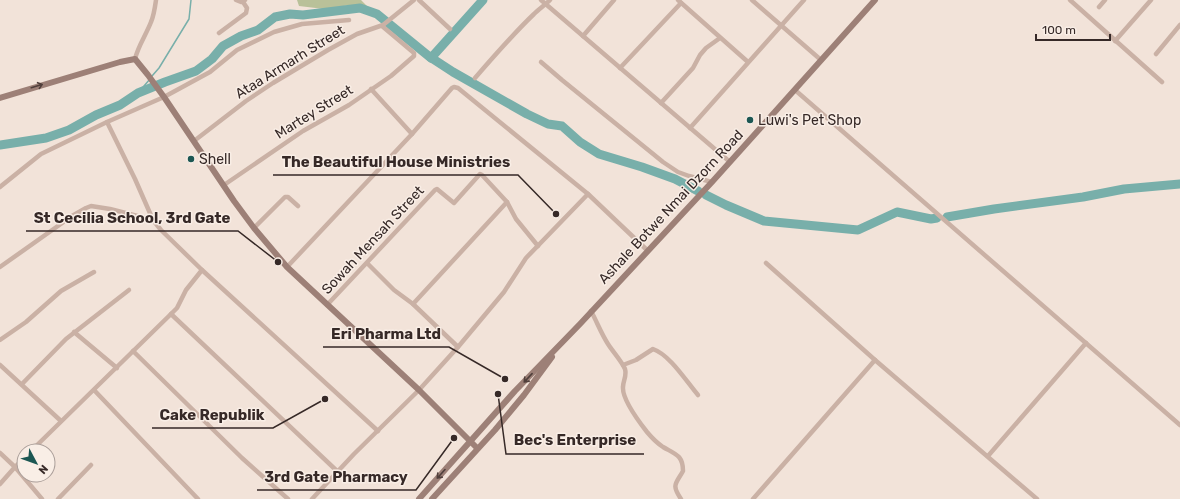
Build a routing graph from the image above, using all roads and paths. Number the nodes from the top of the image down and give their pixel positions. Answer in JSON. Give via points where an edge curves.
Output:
{"nodes":[{"id":1,"x":156,"y":0,"type":"edge"},
{"id":2,"x":236,"y":0,"type":"edge"},
{"id":3,"x":414,"y":0,"type":"edge"},
{"id":4,"x":419,"y":0,"type":"edge"},
{"id":5,"x":541,"y":0,"type":"edge"},
{"id":6,"x":550,"y":0,"type":"edge"},
{"id":7,"x":614,"y":0,"type":"edge"},
{"id":8,"x":752,"y":0,"type":"edge"},
{"id":9,"x":804,"y":0,"type":"edge"},
{"id":10,"x":875,"y":0,"type":"edge"},
{"id":11,"x":1105,"y":0,"type":"edge"},
{"id":12,"x":1151,"y":0,"type":"edge"},
{"id":13,"x":244,"y":1,"type":"edge"},
{"id":14,"x":679,"y":1,"type":"edge"},
{"id":15,"x":1073,"y":1,"type":"edge"},
{"id":16,"x":546,"y":5,"type":"junction"},
{"id":17,"x":1099,"y":7,"type":"dead end"},
{"id":18,"x":349,"y":20,"type":"dead end"},
{"id":19,"x":383,"y":25,"type":"junction"},
{"id":20,"x":782,"y":25,"type":"junction"},
{"id":21,"x":1180,"y":25,"type":"edge"},
{"id":22,"x":450,"y":29,"type":"dead end"},
{"id":23,"x":219,"y":33,"type":"dead end"},
{"id":24,"x":583,"y":36,"type":"junction"},
{"id":25,"x":720,"y":38,"type":"junction"},
{"id":26,"x":1115,"y":41,"type":"junction"},
{"id":27,"x":1156,"y":54,"type":"dead end"},
{"id":28,"x":134,"y":59,"type":"junction"},
{"id":29,"x":822,"y":60,"type":"junction"},
{"id":30,"x":540,"y":62,"type":"dead end"},
{"id":31,"x":748,"y":62,"type":"junction"},
{"id":32,"x":620,"y":68,"type":"junction"},
{"id":33,"x":475,"y":78,"type":"dead end"},
{"id":34,"x":1162,"y":82,"type":"dead end"},
{"id":35,"x":371,"y":90,"type":"junction"},
{"id":36,"x":795,"y":90,"type":"junction"},
{"id":37,"x":163,"y":96,"type":"junction"},
{"id":38,"x":0,"y":98,"type":"edge"},
{"id":39,"x":661,"y":103,"type":"junction"},
{"id":40,"x":107,"y":122,"type":"junction"},
{"id":41,"x":690,"y":128,"type":"junction"},
{"id":42,"x":412,"y":134,"type":"junction"},
{"id":43,"x":194,"y":141,"type":"junction"},
{"id":44,"x":730,"y":162,"type":"junction"},
{"id":45,"x":712,"y":182,"type":"junction"},
{"id":46,"x":224,"y":185,"type":"junction"},
{"id":47,"x":0,"y":187,"type":"edge"},
{"id":48,"x":588,"y":194,"type":"junction"},
{"id":49,"x":507,"y":202,"type":"junction"},
{"id":50,"x":298,"y":206,"type":"dead end"},
{"id":51,"x":152,"y":220,"type":"junction"},
{"id":52,"x":254,"y":228,"type":"junction"},
{"id":53,"x":538,"y":246,"type":"junction"},
{"id":54,"x":648,"y":251,"type":"junction"},
{"id":55,"x":367,"y":263,"type":"junction"},
{"id":56,"x":766,"y":263,"type":"dead end"},
{"id":57,"x":0,"y":267,"type":"edge"},
{"id":58,"x":287,"y":267,"type":"junction"},
{"id":59,"x":202,"y":270,"type":"junction"},
{"id":60,"x":94,"y":272,"type":"dead end"},
{"id":61,"x":129,"y":290,"type":"dead end"},
{"id":62,"x":413,"y":304,"type":"junction"},
{"id":63,"x":327,"y":305,"type":"junction"},
{"id":64,"x":591,"y":311,"type":"junction"},
{"id":65,"x":171,"y":314,"type":"junction"},
{"id":66,"x":74,"y":332,"type":"junction"},
{"id":67,"x":0,"y":340,"type":"edge"},
{"id":68,"x":565,"y":340,"type":"junction"},
{"id":69,"x":1086,"y":343,"type":"junction"},
{"id":70,"x":458,"y":347,"type":"junction"},
{"id":71,"x":133,"y":351,"type":"junction"},
{"id":72,"x":875,"y":360,"type":"junction"},
{"id":73,"x":0,"y":365,"type":"edge"},
{"id":74,"x":623,"y":365,"type":"junction"},
{"id":75,"x":117,"y":368,"type":"junction"},
{"id":76,"x":22,"y":384,"type":"junction"},
{"id":77,"x":94,"y":390,"type":"junction"},
{"id":78,"x":419,"y":390,"type":"junction"},
{"id":79,"x":698,"y":395,"type":"dead end"},
{"id":80,"x":61,"y":421,"type":"junction"},
{"id":81,"x":1180,"y":425,"type":"edge"},
{"id":82,"x":378,"y":431,"type":"junction"},
{"id":83,"x":470,"y":442,"type":"junction"},
{"id":84,"x":39,"y":443,"type":"edge"},
{"id":85,"x":477,"y":448,"type":"junction"},
{"id":86,"x":0,"y":453,"type":"edge"},
{"id":87,"x":988,"y":456,"type":"junction"},
{"id":88,"x":91,"y":465,"type":"dead end"},
{"id":89,"x":15,"y":467,"type":"junction"},
{"id":90,"x":338,"y":471,"type":"junction"},
{"id":91,"x":0,"y":484,"type":"edge"},
{"id":92,"x":434,"y":498,"type":"edge"},
{"id":93,"x":42,"y":499,"type":"edge"},
{"id":94,"x":58,"y":499,"type":"edge"},
{"id":95,"x":198,"y":499,"type":"edge"},
{"id":96,"x":288,"y":499,"type":"edge"},
{"id":97,"x":312,"y":499,"type":"edge"},
{"id":98,"x":419,"y":499,"type":"edge"},
{"id":99,"x":681,"y":499,"type":"edge"},
{"id":100,"x":753,"y":499,"type":"edge"},
{"id":101,"x":1037,"y":499,"type":"edge"}],
"edges":[{"from":1,"to":28,"type":"street","via":[[151,22]]},
{"from":2,"to":13,"type":"street"},
{"from":3,"to":19,"type":"street","name":"Ataa Armarh Street"},
{"from":4,"to":22,"type":"street"},
{"from":5,"to":16,"type":"street"},
{"from":6,"to":16,"type":"street"},
{"from":7,"to":24,"type":"street"},
{"from":8,"to":20,"type":"street"},
{"from":9,"to":20,"type":"street"},
{"from":10,"to":29,"type":"main road","name":"Ashale Botwe Nmai Dzorn Road"},
{"from":11,"to":17,"type":"street"},
{"from":12,"to":26,"type":"street"},
{"from":13,"to":23,"type":"street","via":[[246,13]]},
{"from":14,"to":25,"type":"street"},
{"from":14,"to":32,"type":"street"},
{"from":15,"to":26,"type":"street"},
{"from":16,"to":24,"type":"street"},
{"from":16,"to":33,"type":"street","via":[[497,52]]},
{"from":18,"to":37,"type":"street","via":[[302,24],[274,32],[237,50],[210,72]]},
{"from":19,"to":35,"type":"street","name":"Martey Street","via":[[414,53],[414,56]]},
{"from":19,"to":43,"type":"street","name":"Ataa Armarh Street","via":[[357,34],[273,83]]},
{"from":20,"to":29,"type":"street"},
{"from":20,"to":31,"type":"street"},
{"from":21,"to":27,"type":"street"},
{"from":24,"to":32,"type":"street"},
{"from":25,"to":31,"type":"street"},
{"from":25,"to":39,"type":"street","via":[[706,48]]},
{"from":26,"to":34,"type":"street"},
{"from":28,"to":37,"type":"main road"},
{"from":38,"to":28,"type":"main road","one_way":true},
{"from":29,"to":36,"type":"main road","name":"Ashale Botwe Nmai Dzorn Road"},
{"from":30,"to":45,"type":"street","via":[[663,162],[678,172]]},
{"from":31,"to":41,"type":"street"},
{"from":32,"to":39,"type":"street"},
{"from":35,"to":42,"type":"street"},
{"from":35,"to":46,"type":"street","name":"Martey Street","via":[[303,131]]},
{"from":36,"to":44,"type":"main road","name":"Ashale Botwe Nmai Dzorn Road"},
{"from":36,"to":69,"type":"street"},
{"from":37,"to":40,"type":"street"},
{"from":37,"to":43,"type":"main road"},
{"from":39,"to":41,"type":"street"},
{"from":40,"to":47,"type":"street","via":[[41,154]]},
{"from":40,"to":51,"type":"street"},
{"from":41,"to":44,"type":"street"},
{"from":42,"to":48,"type":"street","via":[[452,88],[458,88]]},
{"from":42,"to":58,"type":"street"},
{"from":43,"to":46,"type":"main road"},
{"from":44,"to":45,"type":"main road","name":"Ashale Botwe Nmai Dzorn Road"},
{"from":45,"to":54,"type":"main road","name":"Ashale Botwe Nmai Dzorn Road"},
{"from":46,"to":52,"type":"main road"},
{"from":48,"to":53,"type":"street"},
{"from":48,"to":54,"type":"street"},
{"from":49,"to":53,"type":"street","via":[[516,219]]},
{"from":49,"to":55,"type":"street","name":"Sowah Mensah Street","via":[[480,174],[454,203],[437,189]]},
{"from":49,"to":62,"type":"street"},
{"from":50,"to":52,"type":"street","via":[[285,197]]},
{"from":51,"to":57,"type":"street","via":[[91,206],[72,216]]},
{"from":51,"to":59,"type":"street"},
{"from":52,"to":58,"type":"main road"},
{"from":53,"to":70,"type":"street"},
{"from":54,"to":64,"type":"main road","name":"Ashale Botwe Nmai Dzorn Road"},
{"from":55,"to":62,"type":"street","via":[[394,290]]},
{"from":55,"to":63,"type":"street","name":"Sowah Mensah Street"},
{"from":56,"to":72,"type":"street"},
{"from":58,"to":63,"type":"main road"},
{"from":59,"to":65,"type":"street"},
{"from":59,"to":82,"type":"street"},
{"from":60,"to":67,"type":"street","via":[[61,291],[26,322]]},
{"from":61,"to":66,"type":"street"},
{"from":62,"to":70,"type":"street"},
{"from":63,"to":78,"type":"main road"},
{"from":64,"to":68,"type":"main road","name":"Ashale Botwe Nmai Dzorn Road"},
{"from":64,"to":74,"type":"street","via":[[607,343]]},
{"from":65,"to":71,"type":"street"},
{"from":65,"to":90,"type":"street"},
{"from":66,"to":75,"type":"street"},
{"from":66,"to":76,"type":"street"},
{"from":68,"to":83,"type":"main road","name":"Ashale Botwe Nmai Dzorn Road","one_way":true},
{"from":68,"to":85,"type":"main road","name":"Ashale Botwe Nmai Dzorn Road","via":[[524,395]]},
{"from":69,"to":81,"type":"street"},
{"from":69,"to":87,"type":"street"},
{"from":70,"to":78,"type":"street"},
{"from":71,"to":75,"type":"street"},
{"from":71,"to":96,"type":"street","via":[[242,458]]},
{"from":72,"to":87,"type":"street"},
{"from":72,"to":100,"type":"street"},
{"from":73,"to":76,"type":"street"},
{"from":74,"to":79,"type":"street","via":[[653,349],[658,351],[671,362]]},
{"from":74,"to":99,"type":"street","via":[[626,377],[622,388],[627,403],[650,435],[662,446],[677,454],[681,461],[683,471],[676,480],[677,494]]},
{"from":75,"to":77,"type":"street"},
{"from":76,"to":80,"type":"street"},
{"from":77,"to":80,"type":"street"},
{"from":77,"to":95,"type":"street"},
{"from":78,"to":82,"type":"street"},
{"from":78,"to":83,"type":"main road"},
{"from":80,"to":84,"type":"street"},
{"from":82,"to":90,"type":"street"},
{"from":83,"to":85,"type":"main road"},
{"from":83,"to":98,"type":"main road","name":"Ashale Botwe Nmai Dzorn Road","one_way":true},
{"from":85,"to":92,"type":"main road","name":"Ashale Botwe Nmai Dzorn Road"},
{"from":86,"to":89,"type":"street"},
{"from":87,"to":101,"type":"street"},
{"from":88,"to":94,"type":"street"},
{"from":89,"to":91,"type":"street"},
{"from":89,"to":93,"type":"street"},
{"from":90,"to":97,"type":"street"}]}
